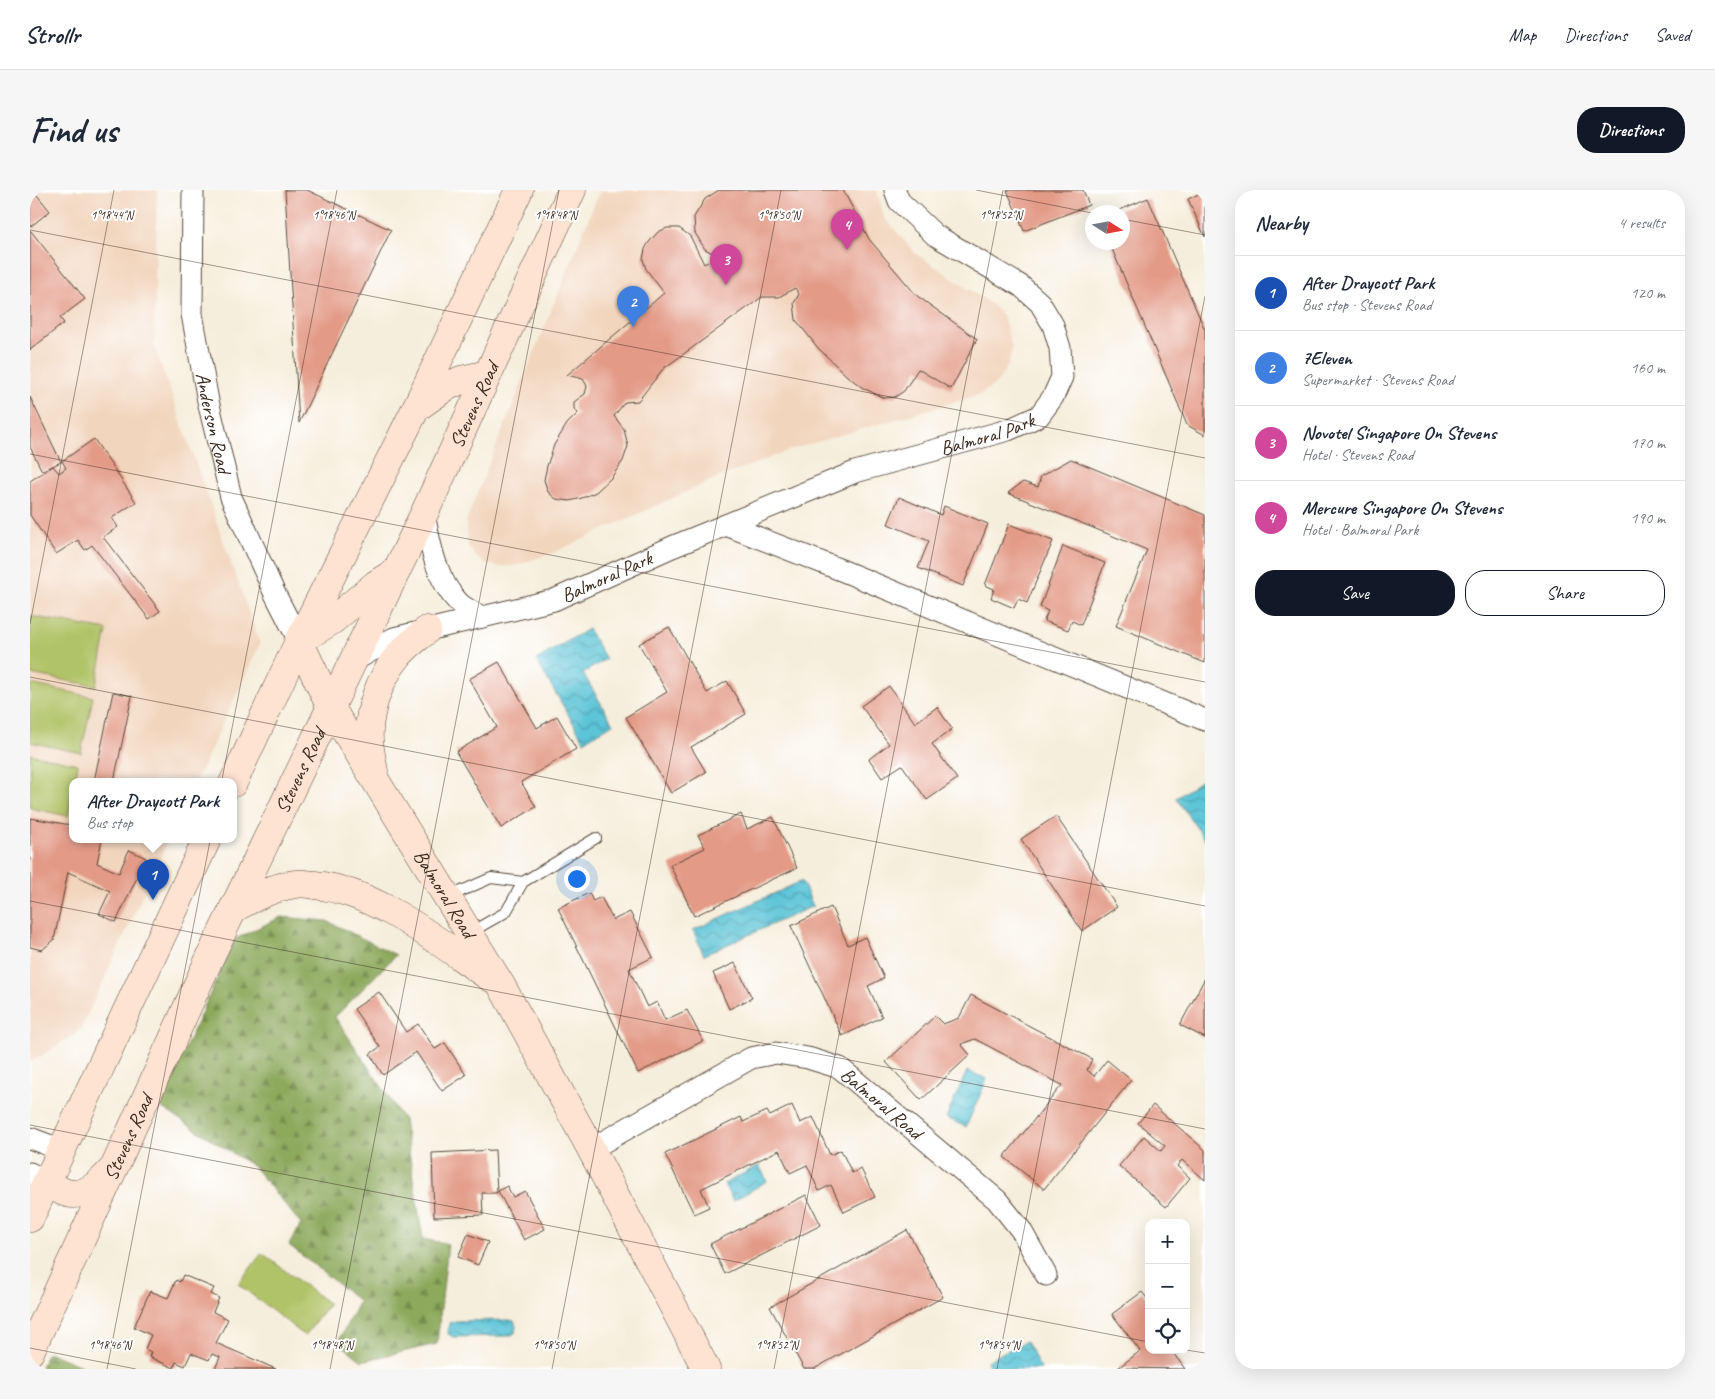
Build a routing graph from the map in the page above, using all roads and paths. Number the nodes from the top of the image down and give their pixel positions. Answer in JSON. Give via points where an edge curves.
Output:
{"nodes":[{"id":1,"x":193,"y":190,"type":"edge"},
{"id":2,"x":519,"y":190,"type":"edge"},
{"id":3,"x":572,"y":190,"type":"edge"},
{"id":4,"x":894,"y":190,"type":"edge"},
{"id":5,"x":488,"y":374,"type":"junction"},
{"id":6,"x":416,"y":408,"type":"junction"},
{"id":7,"x":424,"y":514,"type":"junction"},
{"id":8,"x":726,"y":525,"type":"junction"},
{"id":9,"x":396,"y":571,"type":"junction"},
{"id":10,"x":482,"y":617,"type":"junction"},
{"id":11,"x":427,"y":630,"type":"junction"},
{"id":12,"x":299,"y":641,"type":"junction"},
{"id":13,"x":354,"y":661,"type":"junction"},
{"id":14,"x":331,"y":708,"type":"junction"},
{"id":15,"x":1205,"y":720,"type":"edge"},
{"id":16,"x":235,"y":778,"type":"edge"},
{"id":17,"x":375,"y":780,"type":"junction"},
{"id":18,"x":596,"y":838,"type":"dead end"},
{"id":19,"x":205,"y":843,"type":"edge"},
{"id":20,"x":523,"y":882,"type":"junction"},
{"id":21,"x":448,"y":898,"type":"junction"},
{"id":22,"x":233,"y":909,"type":"junction"},
{"id":23,"x":469,"y":934,"type":"junction"},
{"id":24,"x":501,"y":985,"type":"junction"},
{"id":25,"x":30,"y":1138,"type":"edge"},
{"id":26,"x":591,"y":1149,"type":"junction"},
{"id":27,"x":61,"y":1150,"type":"junction"},
{"id":28,"x":116,"y":1166,"type":"junction"},
{"id":29,"x":38,"y":1178,"type":"edge"},
{"id":30,"x":30,"y":1218,"type":"edge"},
{"id":31,"x":1046,"y":1275,"type":"dead end"},
{"id":32,"x":30,"y":1352,"type":"edge"},
{"id":33,"x":706,"y":1369,"type":"edge"}],
"edges":[{"from":1,"to":12,"type":"street","name":"Anderson Road","via":[[192,314],[210,411],[231,497]]},
{"from":2,"to":6,"type":"main road"},
{"from":3,"to":5,"type":"main road","name":"Stevens Road"},
{"from":4,"to":8,"type":"street","name":"Balmoral Park","via":[[899,202],[935,235],[1020,286],[1040,303],[1053,324],[1060,348],[1062,376],[1053,398],[1039,416],[1008,430],[855,472]]},
{"from":5,"to":6,"type":"main road","via":[[446,387]]},
{"from":5,"to":7,"type":"main road","name":"Stevens Road"},
{"from":6,"to":12,"type":"main road"},
{"from":7,"to":9,"type":"main road","name":"Stevens Road"},
{"from":7,"to":10,"type":"street","via":[[435,563],[444,583],[459,603]]},
{"from":8,"to":10,"type":"street","name":"Balmoral Park","via":[[554,600]]},
{"from":8,"to":15,"type":"street"},
{"from":9,"to":12,"type":"main road","via":[[333,620]]},
{"from":9,"to":13,"type":"main road","name":"Stevens Road"},
{"from":10,"to":11,"type":"street","name":"Balmoral Park"},
{"from":11,"to":13,"type":"street","name":"Balmoral Park","via":[[394,638]]},
{"from":11,"to":17,"type":"main road","via":[[399,654],[387,672],[371,712],[369,740]]},
{"from":12,"to":14,"type":"main road","name":"Balmoral Road"},
{"from":12,"to":16,"type":"main road"},
{"from":13,"to":14,"type":"main road","name":"Stevens Road"},
{"from":14,"to":17,"type":"main road","name":"Balmoral Road"},
{"from":14,"to":22,"type":"main road","name":"Stevens Road"},
{"from":17,"to":21,"type":"main road","name":"Balmoral Road"},
{"from":18,"to":20,"type":"lane"},
{"from":19,"to":27,"type":"main road"},
{"from":20,"to":21,"type":"lane","via":[[490,878]]},
{"from":20,"to":23,"type":"lane","via":[[506,912]]},
{"from":21,"to":23,"type":"main road","name":"Balmoral Road"},
{"from":22,"to":24,"type":"main road","via":[[265,891],[298,883],[331,887],[391,911]]},
{"from":22,"to":28,"type":"main road","name":"Stevens Road"},
{"from":23,"to":24,"type":"main road","name":"Balmoral Road"},
{"from":24,"to":26,"type":"main road","name":"Balmoral Road"},
{"from":25,"to":27,"type":"street"},
{"from":26,"to":31,"type":"street","name":"Balmoral Road","via":[[750,1058],[776,1053],[808,1058],[840,1068],[997,1200],[1021,1230]]},
{"from":26,"to":33,"type":"main road","name":"Balmoral Road"},
{"from":27,"to":29,"type":"main road"},
{"from":28,"to":29,"type":"main road","via":[[102,1181],[79,1194],[68,1194]]},
{"from":28,"to":32,"type":"main road","name":"Stevens Road"},
{"from":29,"to":30,"type":"main road"}]}
